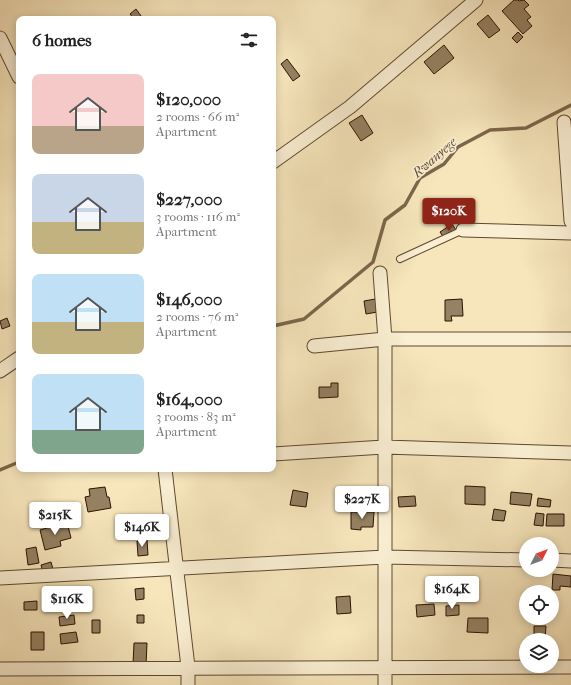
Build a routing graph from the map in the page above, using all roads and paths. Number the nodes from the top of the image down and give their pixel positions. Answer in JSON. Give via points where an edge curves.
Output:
{"nodes":[{"id":1,"x":476,"y":0,"type":"edge"},
{"id":2,"x":0,"y":38,"type":"edge"},
{"id":3,"x":16,"y":71,"type":"edge"},
{"id":4,"x":564,"y":122,"type":"dead end"},
{"id":5,"x":276,"y":160,"type":"edge"},
{"id":6,"x":571,"y":221,"type":"edge"},
{"id":7,"x":463,"y":230,"type":"joint"},
{"id":8,"x":571,"y":233,"type":"edge"},
{"id":9,"x":400,"y":259,"type":"dead end"},
{"id":10,"x":380,"y":273,"type":"dead end"},
{"id":11,"x":385,"y":339,"type":"junction"},
{"id":12,"x":571,"y":339,"type":"edge"},
{"id":13,"x":314,"y":346,"type":"dead end"},
{"id":14,"x":16,"y":360,"type":"edge"},
{"id":15,"x":0,"y":371,"type":"edge"},
{"id":16,"x":384,"y":447,"type":"junction"},
{"id":17,"x":571,"y":453,"type":"edge"},
{"id":18,"x":276,"y":454,"type":"edge"},
{"id":19,"x":165,"y":472,"type":"edge"},
{"id":20,"x":385,"y":557,"type":"junction"},
{"id":21,"x":519,"y":560,"type":"edge"},
{"id":22,"x":559,"y":560,"type":"edge"},
{"id":23,"x":571,"y":560,"type":"edge"},
{"id":24,"x":176,"y":568,"type":"junction"},
{"id":25,"x":0,"y":578,"type":"edge"},
{"id":26,"x":188,"y":667,"type":"junction"},
{"id":27,"x":571,"y":667,"type":"edge"},
{"id":28,"x":0,"y":669,"type":"edge"},
{"id":29,"x":386,"y":669,"type":"junction"},
{"id":30,"x":188,"y":685,"type":"edge"},
{"id":31,"x":385,"y":685,"type":"edge"}],
"edges":[{"from":1,"to":5,"type":"street","via":[[350,107]]},
{"from":2,"to":3,"type":"street"},
{"from":4,"to":6,"type":"street"},
{"from":7,"to":8,"type":"street"},
{"from":7,"to":9,"type":"lane"},
{"from":10,"to":11,"type":"street"},
{"from":11,"to":12,"type":"street"},
{"from":11,"to":13,"type":"street"},
{"from":11,"to":16,"type":"street"},
{"from":14,"to":15,"type":"street"},
{"from":16,"to":17,"type":"street"},
{"from":16,"to":18,"type":"street"},
{"from":16,"to":20,"type":"street"},
{"from":19,"to":24,"type":"street"},
{"from":20,"to":21,"type":"street"},
{"from":20,"to":24,"type":"street"},
{"from":20,"to":29,"type":"street"},
{"from":22,"to":23,"type":"street"},
{"from":24,"to":25,"type":"street"},
{"from":24,"to":26,"type":"street"},
{"from":26,"to":28,"type":"street"},
{"from":26,"to":29,"type":"street"},
{"from":26,"to":30,"type":"street"},
{"from":27,"to":29,"type":"street"},
{"from":29,"to":31,"type":"street"}]}
